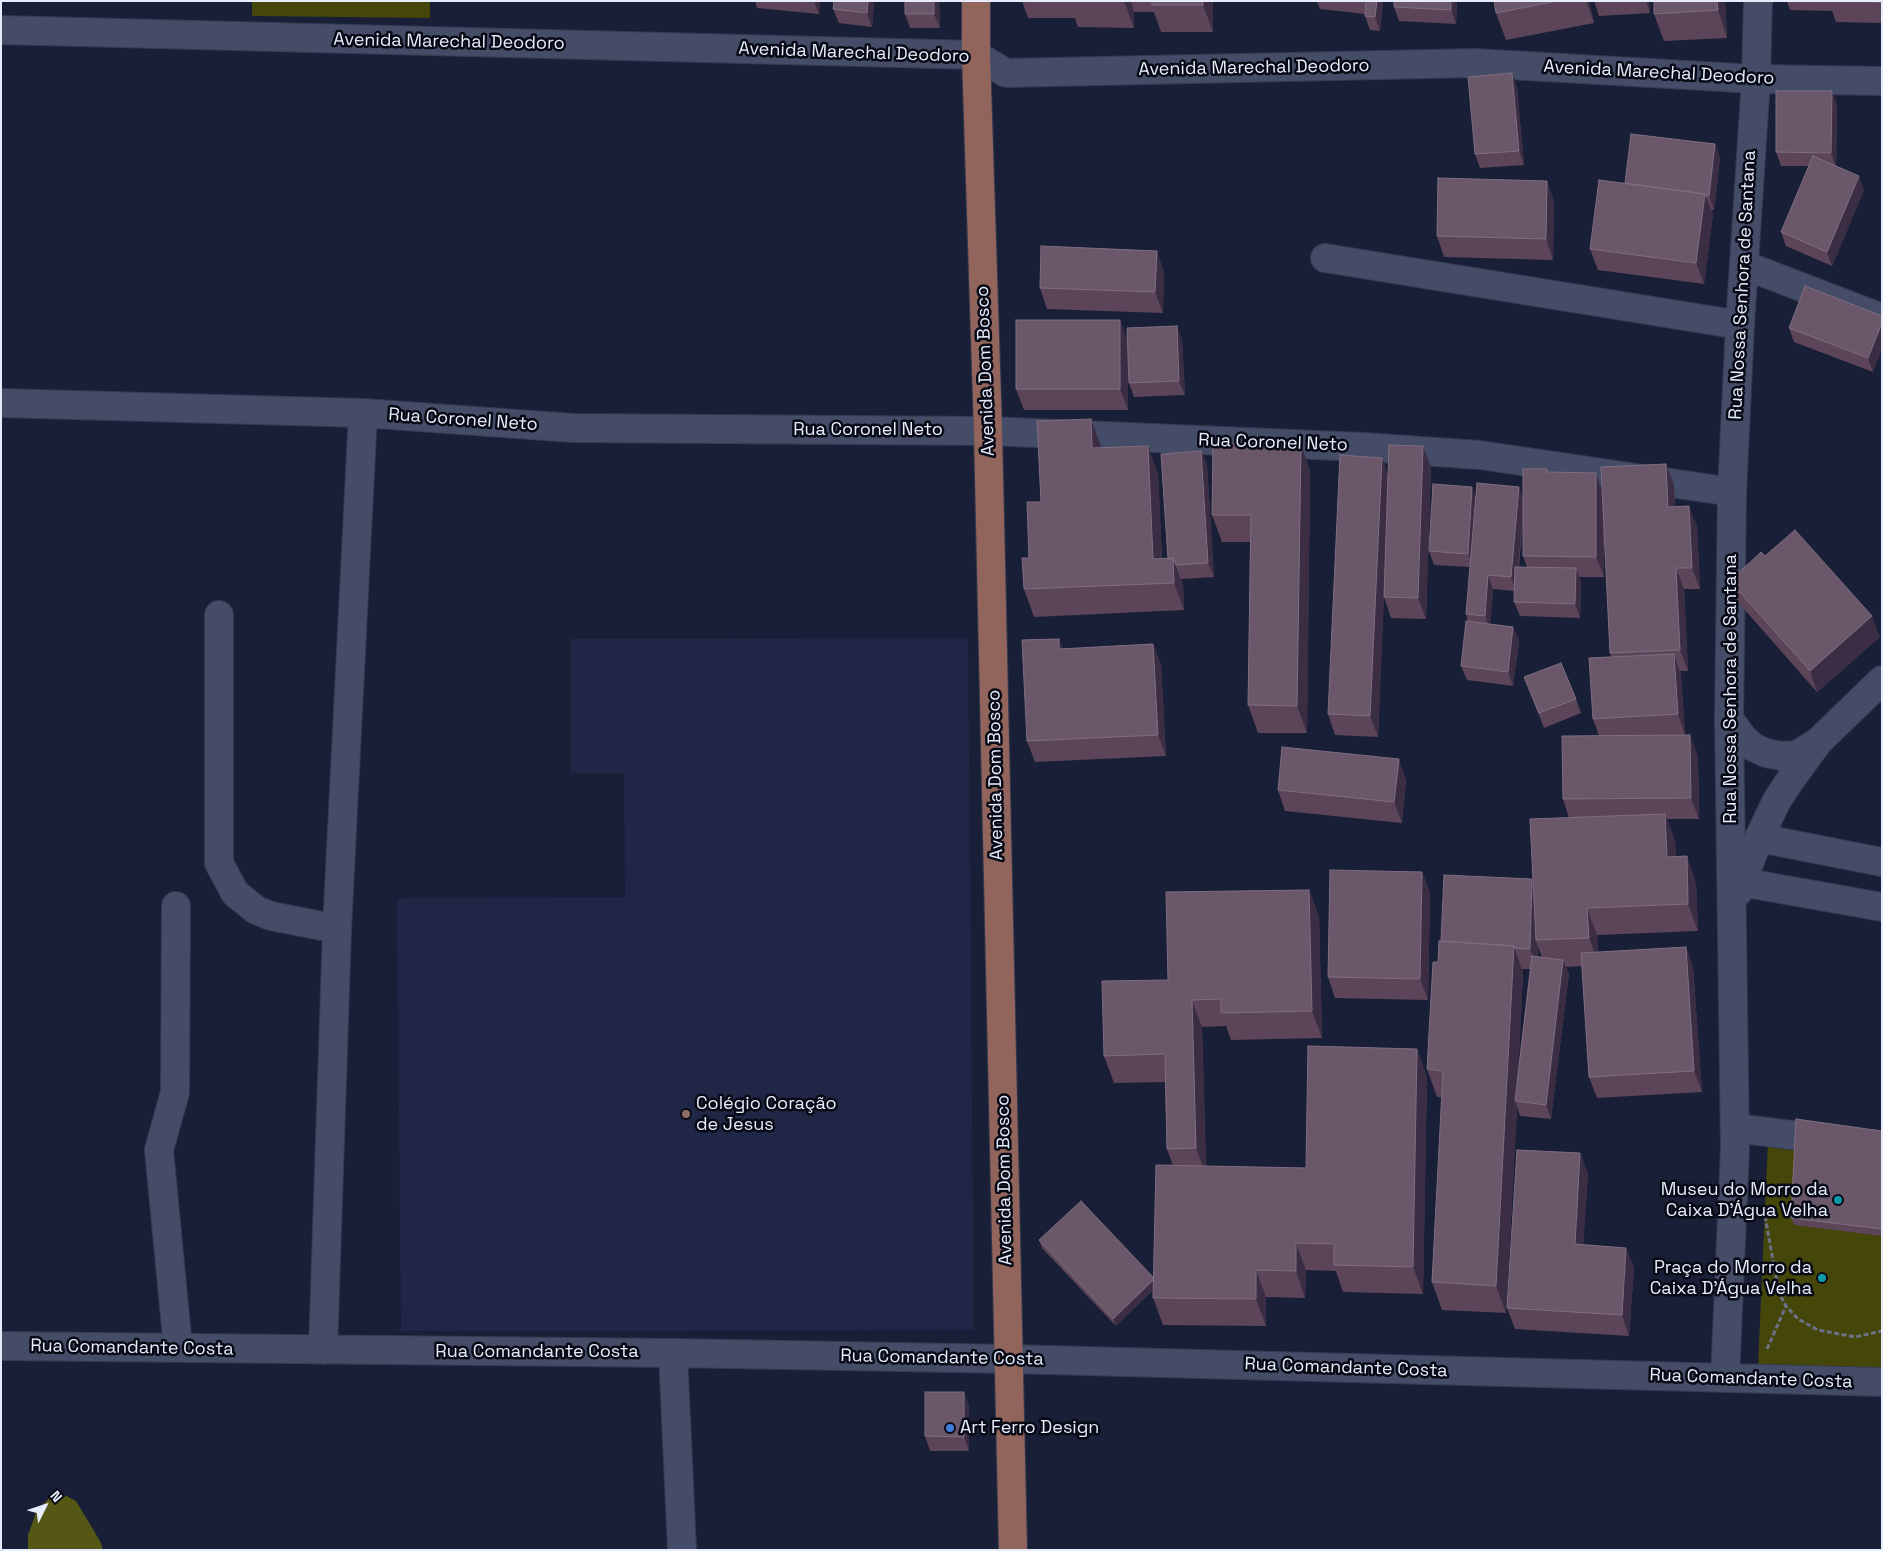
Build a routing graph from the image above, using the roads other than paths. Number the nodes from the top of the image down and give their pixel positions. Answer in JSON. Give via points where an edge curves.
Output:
{"nodes":[{"id":1,"x":976,"y":1,"type":"edge"},
{"id":2,"x":1758,"y":1,"type":"edge"},
{"id":3,"x":1,"y":30,"type":"edge"},
{"id":4,"x":976,"y":55,"type":"junction"},
{"id":5,"x":1756,"y":79,"type":"junction"},
{"id":6,"x":1882,"y":82,"type":"edge"},
{"id":7,"x":1325,"y":258,"type":"dead end"},
{"id":8,"x":1744,"y":265,"type":"junction"},
{"id":9,"x":1882,"y":318,"type":"edge"},
{"id":10,"x":1740,"y":325,"type":"junction"},
{"id":11,"x":1,"y":403,"type":"edge"},
{"id":12,"x":363,"y":413,"type":"junction"},
{"id":13,"x":988,"y":431,"type":"junction"},
{"id":14,"x":1732,"y":492,"type":"junction"},
{"id":15,"x":219,"y":615,"type":"dead end"},
{"id":16,"x":1882,"y":680,"type":"edge"},
{"id":17,"x":1729,"y":719,"type":"junction"},
{"id":18,"x":1819,"y":741,"type":"junction"},
{"id":19,"x":1759,"y":838,"type":"junction"},
{"id":20,"x":1882,"y":862,"type":"edge"},
{"id":21,"x":1741,"y":882,"type":"junction"},
{"id":22,"x":176,"y":906,"type":"dead end"},
{"id":23,"x":1882,"y":907,"type":"edge"},
{"id":24,"x":1732,"y":913,"type":"junction"},
{"id":25,"x":337,"y":929,"type":"junction"},
{"id":26,"x":1735,"y":1128,"type":"junction"},
{"id":27,"x":1855,"y":1143,"type":"edge"},
{"id":28,"x":1,"y":1346,"type":"edge"},
{"id":29,"x":178,"y":1348,"type":"junction"},
{"id":30,"x":323,"y":1350,"type":"junction"},
{"id":31,"x":673,"y":1353,"type":"junction"},
{"id":32,"x":1010,"y":1359,"type":"junction"},
{"id":33,"x":1725,"y":1378,"type":"junction"},
{"id":34,"x":1882,"y":1382,"type":"edge"},
{"id":35,"x":682,"y":1550,"type":"edge"},
{"id":36,"x":1013,"y":1550,"type":"edge"}],
"edges":[{"from":1,"to":4,"type":"main road","name":"Avenida Dom Bosco"},
{"from":2,"to":5,"type":"street","name":"Rua Nossa Senhora de Santana"},
{"from":3,"to":4,"type":"street","name":"Avenida Marechal Deodoro"},
{"from":4,"to":5,"type":"street","name":"Avenida Marechal Deodoro","via":[[1006,74],[1475,63]]},
{"from":4,"to":13,"type":"main road","name":"Avenida Dom Bosco"},
{"from":5,"to":6,"type":"street","name":"Avenida Marechal Deodoro"},
{"from":5,"to":8,"type":"street","name":"Rua Nossa Senhora de Santana"},
{"from":7,"to":10,"type":"street"},
{"from":8,"to":9,"type":"street"},
{"from":8,"to":10,"type":"street","name":"Rua Nossa Senhora de Santana"},
{"from":10,"to":14,"type":"street","name":"Rua Nossa Senhora de Santana"},
{"from":11,"to":12,"type":"street","name":"Rua Coronel Neto"},
{"from":12,"to":13,"type":"street","name":"Rua Coronel Neto","via":[[574,428]]},
{"from":12,"to":25,"type":"street"},
{"from":13,"to":14,"type":"street","name":"Rua Coronel Neto","via":[[1480,455]]},
{"from":13,"to":32,"type":"main road","name":"Avenida Dom Bosco"},
{"from":14,"to":17,"type":"street","name":"Rua Nossa Senhora de Santana"},
{"from":15,"to":25,"type":"street","via":[[219,863],[236,893],[256,910]]},
{"from":16,"to":18,"type":"street"},
{"from":17,"to":18,"type":"street","via":[[1743,738],[1766,753],[1796,755]]},
{"from":17,"to":24,"type":"street","name":"Rua Nossa Senhora de Santana"},
{"from":18,"to":19,"type":"street","via":[[1776,802]]},
{"from":19,"to":20,"type":"street"},
{"from":19,"to":21,"type":"street"},
{"from":21,"to":23,"type":"street"},
{"from":21,"to":24,"type":"street"},
{"from":22,"to":29,"type":"street","via":[[175,1092],[159,1150]]},
{"from":24,"to":26,"type":"street","name":"Rua Nossa Senhora de Santana"},
{"from":25,"to":30,"type":"street"},
{"from":26,"to":27,"type":"street"},
{"from":26,"to":33,"type":"street","name":"Rua Nossa Senhora de Santana"},
{"from":28,"to":29,"type":"street","name":"Rua Comandante Costa"},
{"from":29,"to":30,"type":"street","name":"Rua Comandante Costa"},
{"from":30,"to":31,"type":"street","name":"Rua Comandante Costa"},
{"from":31,"to":32,"type":"street","name":"Rua Comandante Costa"},
{"from":31,"to":35,"type":"street"},
{"from":32,"to":33,"type":"street","name":"Rua Comandante Costa"},
{"from":32,"to":36,"type":"main road","name":"Avenida Dom Bosco"},
{"from":33,"to":34,"type":"street","name":"Rua Comandante Costa"}]}
